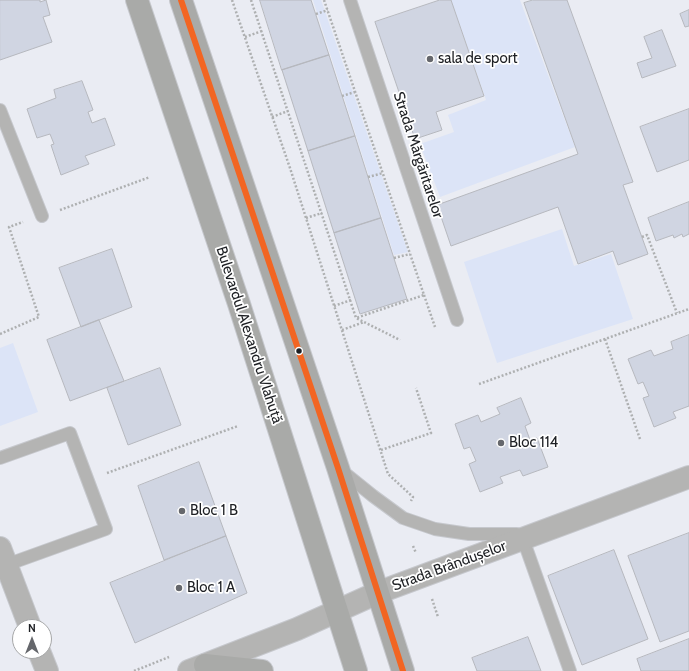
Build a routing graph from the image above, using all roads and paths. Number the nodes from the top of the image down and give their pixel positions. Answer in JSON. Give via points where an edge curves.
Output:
{"nodes":[{"id":1,"x":137,"y":0,"type":"edge"},
{"id":2,"x":181,"y":0,"type":"edge"},
{"id":3,"x":232,"y":0,"type":"edge"},
{"id":4,"x":251,"y":0,"type":"edge"},
{"id":5,"x":324,"y":0,"type":"edge"},
{"id":6,"x":350,"y":0,"type":"edge"},
{"id":7,"x":328,"y":10,"type":"junction"},
{"id":8,"x":316,"y":14,"type":"dead end"},
{"id":9,"x":262,"y":31,"type":"junction"},
{"id":10,"x":245,"y":37,"type":"junction"},
{"id":11,"x":355,"y":92,"type":"junction"},
{"id":12,"x":342,"y":96,"type":"dead end"},
{"id":13,"x":0,"y":110,"type":"edge"},
{"id":14,"x":288,"y":111,"type":"junction"},
{"id":15,"x":272,"y":117,"type":"junction"},
{"id":16,"x":383,"y":173,"type":"junction"},
{"id":17,"x":150,"y":177,"type":"dead end"},
{"id":18,"x":368,"y":177,"type":"dead end"},
{"id":19,"x":322,"y":213,"type":"junction"},
{"id":20,"x":42,"y":216,"type":"junction"},
{"id":21,"x":306,"y":218,"type":"junction"},
{"id":22,"x":642,"y":237,"type":"dead end"},
{"id":23,"x":410,"y":254,"type":"junction"},
{"id":24,"x":394,"y":258,"type":"dead end"},
{"id":25,"x":424,"y":295,"type":"junction"},
{"id":26,"x":351,"y":300,"type":"junction"},
{"id":27,"x":334,"y":306,"type":"junction"},
{"id":28,"x":689,"y":309,"type":"edge"},
{"id":29,"x":677,"y":313,"type":"junction"},
{"id":30,"x":356,"y":318,"type":"junction"},
{"id":31,"x":457,"y":320,"type":"dead end"},
{"id":32,"x":365,"y":322,"type":"junction"},
{"id":33,"x":435,"y":327,"type":"dead end"},
{"id":34,"x":342,"y":330,"type":"junction"},
{"id":35,"x":0,"y":334,"type":"edge"},
{"id":36,"x":606,"y":339,"type":"junction"},
{"id":37,"x":400,"y":340,"type":"dead end"},
{"id":38,"x":479,"y":384,"type":"dead end"},
{"id":39,"x":416,"y":388,"type":"dead end"},
{"id":40,"x":238,"y":426,"type":"dead end"},
{"id":41,"x":640,"y":439,"type":"dead end"},
{"id":42,"x":381,"y":450,"type":"junction"},
{"id":43,"x":0,"y":458,"type":"edge"},
{"id":44,"x":338,"y":468,"type":"junction"},
{"id":45,"x":689,"y":477,"type":"edge"},
{"id":46,"x":88,"y":480,"type":"junction"},
{"id":47,"x":412,"y":497,"type":"dead end"},
{"id":48,"x":531,"y":536,"type":"junction"},
{"id":49,"x":3,"y":556,"type":"edge"},
{"id":50,"x":377,"y":593,"type":"junction"},
{"id":51,"x":338,"y":612,"type":"junction"},
{"id":52,"x":27,"y":619,"type":"edge"},
{"id":53,"x":42,"y":659,"type":"edge"},
{"id":54,"x":197,"y":668,"type":"edge"},
{"id":55,"x":46,"y":671,"type":"edge"},
{"id":56,"x":262,"y":671,"type":"edge"},
{"id":57,"x":356,"y":671,"type":"edge"},
{"id":58,"x":403,"y":671,"type":"edge"},
{"id":59,"x":570,"y":671,"type":"edge"}],
"edges":[{"from":1,"to":51,"type":"main road","name":"Bulevardul Alexandru Vlahuță","via":[[240,304]]},
{"from":2,"to":44,"type":"main road"},
{"from":3,"to":10,"type":"path"},
{"from":4,"to":9,"type":"path"},
{"from":5,"to":7,"type":"path"},
{"from":6,"to":31,"type":"lane","name":"Strada Mărgăritarelor"},
{"from":7,"to":8,"type":"path"},
{"from":7,"to":11,"type":"path"},
{"from":9,"to":10,"type":"path"},
{"from":9,"to":14,"type":"path"},
{"from":10,"to":15,"type":"path"},
{"from":11,"to":12,"type":"path"},
{"from":11,"to":16,"type":"path"},
{"from":13,"to":20,"type":"lane"},
{"from":14,"to":15,"type":"path"},
{"from":14,"to":19,"type":"path"},
{"from":15,"to":21,"type":"path"},
{"from":16,"to":18,"type":"path"},
{"from":16,"to":23,"type":"path"},
{"from":17,"to":20,"type":"path"},
{"from":19,"to":21,"type":"path"},
{"from":19,"to":26,"type":"path"},
{"from":20,"to":35,"type":"path","via":[[10,227],[39,317]]},
{"from":21,"to":27,"type":"path"},
{"from":22,"to":29,"type":"path","via":[[647,235]]},
{"from":23,"to":24,"type":"path"},
{"from":23,"to":25,"type":"path"},
{"from":25,"to":30,"type":"path"},
{"from":25,"to":33,"type":"path"},
{"from":26,"to":27,"type":"path"},
{"from":26,"to":30,"type":"path"},
{"from":27,"to":34,"type":"path"},
{"from":28,"to":29,"type":"path"},
{"from":29,"to":36,"type":"path"},
{"from":30,"to":32,"type":"path"},
{"from":32,"to":34,"type":"path"},
{"from":32,"to":37,"type":"path"},
{"from":34,"to":42,"type":"path"},
{"from":36,"to":38,"type":"path"},
{"from":36,"to":41,"type":"path"},
{"from":39,"to":42,"type":"path","via":[[431,433]]},
{"from":40,"to":46,"type":"path"},
{"from":42,"to":47,"type":"path","via":[[388,474]]},
{"from":43,"to":46,"type":"lane","via":[[70,433]]},
{"from":44,"to":48,"type":"lane","via":[[403,518],[435,529],[469,534]]},
{"from":44,"to":50,"type":"main road"},
{"from":45,"to":48,"type":"street","name":"Strada Brândușelor"},
{"from":46,"to":49,"type":"lane","via":[[106,529]]},
{"from":48,"to":50,"type":"street","name":"Strada Brândușelor"},
{"from":48,"to":59,"type":"lane"},
{"from":49,"to":52,"type":"street"},
{"from":50,"to":51,"type":"street","name":"Strada Brândușelor"},
{"from":50,"to":58,"type":"main road"},
{"from":51,"to":54,"type":"street","name":"Strada Brândușelor"},
{"from":51,"to":57,"type":"main road","name":"Bulevardul Alexandru Vlahuță"},
{"from":53,"to":55,"type":"street"},
{"from":54,"to":56,"type":"main road"}]}
